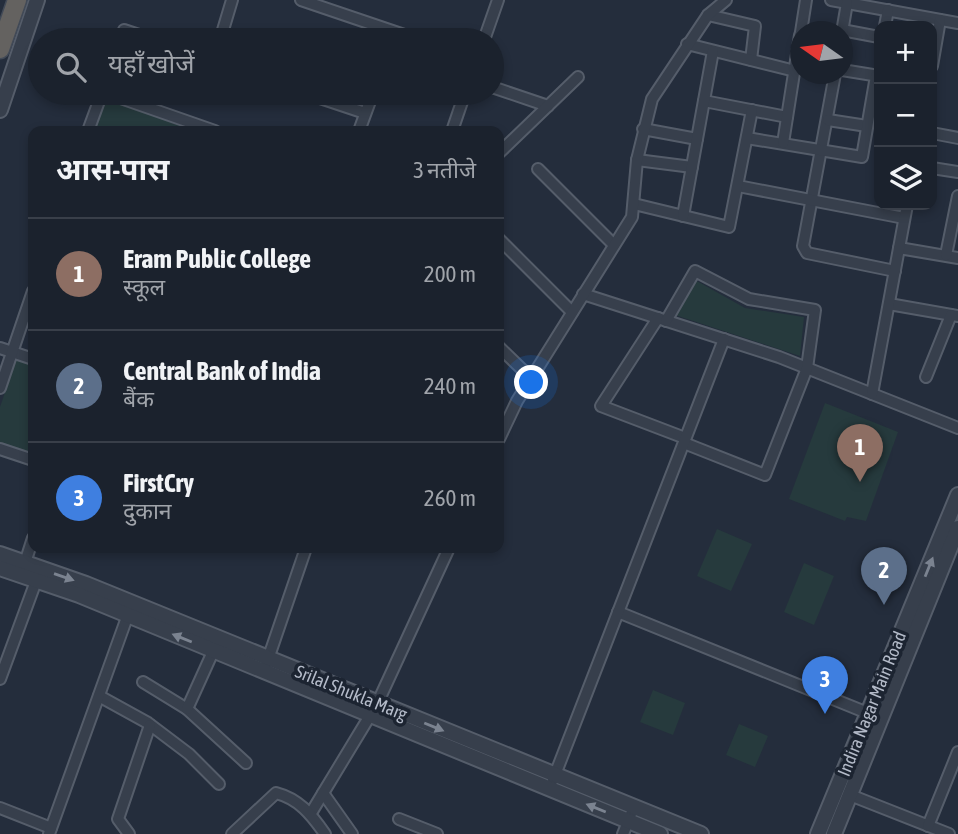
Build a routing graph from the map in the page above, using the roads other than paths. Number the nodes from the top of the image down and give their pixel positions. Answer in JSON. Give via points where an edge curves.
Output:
{"nodes":[{"id":1,"x":17,"y":0,"type":"edge"},
{"id":2,"x":37,"y":0,"type":"edge"},
{"id":3,"x":232,"y":0,"type":"edge"},
{"id":4,"x":303,"y":0,"type":"edge"},
{"id":5,"x":498,"y":0,"type":"edge"},
{"id":6,"x":726,"y":0,"type":"edge"},
{"id":7,"x":806,"y":0,"type":"edge"},
{"id":8,"x":831,"y":0,"type":"edge"},
{"id":9,"x":847,"y":3,"type":"junction"},
{"id":10,"x":868,"y":3,"type":"edge"},
{"id":11,"x":888,"y":10,"type":"junction"},
{"id":12,"x":708,"y":15,"type":"junction"},
{"id":13,"x":940,"y":20,"type":"junction"},
{"id":14,"x":803,"y":21,"type":"edge"},
{"id":15,"x":844,"y":21,"type":"edge"},
{"id":16,"x":886,"y":21,"type":"edge"},
{"id":17,"x":958,"y":23,"type":"edge"},
{"id":18,"x":224,"y":28,"type":"edge"},
{"id":19,"x":373,"y":28,"type":"edge"},
{"id":20,"x":488,"y":28,"type":"edge"},
{"id":21,"x":853,"y":33,"type":"edge"},
{"id":22,"x":874,"y":36,"type":"edge"},
{"id":23,"x":937,"y":37,"type":"edge"},
{"id":24,"x":687,"y":44,"type":"junction"},
{"id":25,"x":0,"y":49,"type":"edge"},
{"id":26,"x":713,"y":51,"type":"junction"},
{"id":27,"x":751,"y":60,"type":"junction"},
{"id":28,"x":790,"y":70,"type":"edge"},
{"id":29,"x":853,"y":72,"type":"edge"},
{"id":30,"x":874,"y":75,"type":"edge"},
{"id":31,"x":578,"y":77,"type":"dead end"},
{"id":32,"x":793,"y":84,"type":"edge"},
{"id":33,"x":833,"y":84,"type":"edge"},
{"id":34,"x":876,"y":84,"type":"edge"},
{"id":35,"x":504,"y":91,"type":"edge"},
{"id":36,"x":704,"y":101,"type":"junction"},
{"id":37,"x":99,"y":105,"type":"edge"},
{"id":38,"x":135,"y":105,"type":"edge"},
{"id":39,"x":341,"y":105,"type":"edge"},
{"id":40,"x":368,"y":105,"type":"edge"},
{"id":41,"x":461,"y":105,"type":"edge"},
{"id":42,"x":548,"y":106,"type":"junction"},
{"id":43,"x":0,"y":110,"type":"edge"},
{"id":44,"x":752,"y":110,"type":"junction"},
{"id":45,"x":365,"y":113,"type":"junction"},
{"id":46,"x":787,"y":117,"type":"junction"},
{"id":47,"x":828,"y":120,"type":"junction"},
{"id":48,"x":90,"y":126,"type":"edge"},
{"id":49,"x":190,"y":126,"type":"edge"},
{"id":50,"x":361,"y":126,"type":"edge"},
{"id":51,"x":454,"y":126,"type":"edge"},
{"id":52,"x":867,"y":126,"type":"junction"},
{"id":53,"x":643,"y":129,"type":"junction"},
{"id":54,"x":937,"y":135,"type":"edge"},
{"id":55,"x":747,"y":138,"type":"junction"},
{"id":56,"x":958,"y":138,"type":"edge"},
{"id":57,"x":697,"y":139,"type":"junction"},
{"id":58,"x":783,"y":144,"type":"junction"},
{"id":59,"x":504,"y":148,"type":"edge"},
{"id":60,"x":822,"y":149,"type":"junction"},
{"id":61,"x":637,"y":160,"type":"junction"},
{"id":62,"x":692,"y":167,"type":"junction"},
{"id":63,"x":538,"y":169,"type":"dead end"},
{"id":64,"x":937,"y":169,"type":"edge"},
{"id":65,"x":958,"y":172,"type":"edge"},
{"id":66,"x":738,"y":186,"type":"junction"},
{"id":67,"x":958,"y":196,"type":"edge"},
{"id":68,"x":813,"y":200,"type":"junction"},
{"id":69,"x":634,"y":204,"type":"junction"},
{"id":70,"x":905,"y":210,"type":"edge"},
{"id":71,"x":683,"y":216,"type":"junction"},
{"id":72,"x":904,"y":218,"type":"junction"},
{"id":73,"x":955,"y":225,"type":"edge"},
{"id":74,"x":504,"y":244,"type":"edge"},
{"id":75,"x":614,"y":245,"type":"junction"},
{"id":76,"x":899,"y":248,"type":"junction"},
{"id":77,"x":946,"y":255,"type":"junction"},
{"id":78,"x":958,"y":257,"type":"edge"},
{"id":79,"x":895,"y":271,"type":"junction"},
{"id":80,"x":583,"y":294,"type":"junction"},
{"id":81,"x":889,"y":304,"type":"junction"},
{"id":82,"x":28,"y":306,"type":"edge"},
{"id":83,"x":572,"y":312,"type":"junction"},
{"id":84,"x":955,"y":316,"type":"edge"},
{"id":85,"x":662,"y":319,"type":"junction"},
{"id":86,"x":724,"y":339,"type":"junction"},
{"id":87,"x":0,"y":348,"type":"edge"},
{"id":88,"x":12,"y":352,"type":"junction"},
{"id":89,"x":504,"y":352,"type":"edge"},
{"id":90,"x":28,"y":357,"type":"edge"},
{"id":91,"x":807,"y":368,"type":"junction"},
{"id":92,"x":926,"y":377,"type":"dead end"},
{"id":93,"x":531,"y":378,"type":"junction"},
{"id":94,"x":0,"y":388,"type":"edge"},
{"id":95,"x":873,"y":394,"type":"junction"},
{"id":96,"x":504,"y":428,"type":"edge"},
{"id":97,"x":958,"y":428,"type":"edge"},
{"id":98,"x":685,"y":440,"type":"junction"},
{"id":99,"x":0,"y":449,"type":"edge"},
{"id":100,"x":28,"y":458,"type":"edge"},
{"id":101,"x":958,"y":495,"type":"edge"},
{"id":102,"x":958,"y":528,"type":"edge"},
{"id":103,"x":28,"y":552,"type":"edge"},
{"id":104,"x":304,"y":553,"type":"edge"},
{"id":105,"x":447,"y":553,"type":"edge"},
{"id":106,"x":0,"y":554,"type":"edge"},
{"id":107,"x":0,"y":568,"type":"edge"},
{"id":108,"x":22,"y":569,"type":"junction"},
{"id":109,"x":38,"y":575,"type":"junction"},
{"id":110,"x":130,"y":609,"type":"junction"},
{"id":111,"x":618,"y":612,"type":"junction"},
{"id":112,"x":216,"y":645,"type":"junction"},
{"id":113,"x":266,"y":665,"type":"junction"},
{"id":114,"x":1,"y":675,"type":"edge"},
{"id":115,"x":144,"y":682,"type":"dead end"},
{"id":116,"x":99,"y":696,"type":"junction"},
{"id":117,"x":187,"y":709,"type":"junction"},
{"id":118,"x":373,"y":709,"type":"junction"},
{"id":119,"x":874,"y":716,"type":"junction"},
{"id":120,"x":150,"y":725,"type":"junction"},
{"id":121,"x":958,"y":752,"type":"edge"},
{"id":122,"x":246,"y":763,"type":"dead end"},
{"id":123,"x":552,"y":782,"type":"junction"},
{"id":124,"x":219,"y":784,"type":"dead end"},
{"id":125,"x":323,"y":793,"type":"junction"},
{"id":126,"x":850,"y":795,"type":"junction"},
{"id":127,"x":0,"y":808,"type":"edge"},
{"id":128,"x":311,"y":813,"type":"junction"},
{"id":129,"x":399,"y":819,"type":"dead end"},
{"id":130,"x":628,"y":821,"type":"edge"},
{"id":131,"x":928,"y":826,"type":"junction"},
{"id":132,"x":50,"y":831,"type":"edge"},
{"id":133,"x":129,"y":834,"type":"edge"},
{"id":134,"x":232,"y":834,"type":"edge"},
{"id":135,"x":325,"y":834,"type":"edge"},
{"id":136,"x":352,"y":834,"type":"edge"},
{"id":137,"x":437,"y":834,"type":"edge"},
{"id":138,"x":660,"y":834,"type":"edge"},
{"id":139,"x":701,"y":834,"type":"edge"},
{"id":140,"x":818,"y":834,"type":"edge"},
{"id":141,"x":834,"y":834,"type":"edge"},
{"id":142,"x":949,"y":834,"type":"edge"}],
"edges":[{"from":1,"to":25,"type":"highway"},
{"from":2,"to":43,"type":"street"},
{"from":3,"to":18,"type":"street"},
{"from":4,"to":19,"type":"street"},
{"from":5,"to":20,"type":"street"},
{"from":6,"to":12,"type":"street"},
{"from":7,"to":14,"type":"street"},
{"from":8,"to":9,"type":"street"},
{"from":9,"to":10,"type":"street"},
{"from":9,"to":15,"type":"street"},
{"from":10,"to":11,"type":"street"},
{"from":11,"to":13,"type":"street"},
{"from":11,"to":16,"type":"street"},
{"from":12,"to":24,"type":"street"},
{"from":12,"to":27,"type":"street","via":[[755,26]]},
{"from":13,"to":17,"type":"street"},
{"from":13,"to":23,"type":"street"},
{"from":21,"to":22,"type":"street"},
{"from":24,"to":26,"type":"street"},
{"from":24,"to":53,"type":"street","via":[[652,99]]},
{"from":26,"to":27,"type":"street"},
{"from":26,"to":36,"type":"street"},
{"from":27,"to":28,"type":"street"},
{"from":29,"to":30,"type":"street"},
{"from":31,"to":42,"type":"street"},
{"from":32,"to":46,"type":"street"},
{"from":33,"to":47,"type":"street"},
{"from":34,"to":52,"type":"street"},
{"from":35,"to":42,"type":"street"},
{"from":36,"to":44,"type":"street"},
{"from":36,"to":57,"type":"street"},
{"from":37,"to":48,"type":"street"},
{"from":38,"to":49,"type":"street"},
{"from":39,"to":45,"type":"street"},
{"from":40,"to":45,"type":"street"},
{"from":41,"to":51,"type":"street"},
{"from":42,"to":59,"type":"street"},
{"from":44,"to":46,"type":"street"},
{"from":44,"to":55,"type":"street"},
{"from":45,"to":50,"type":"street"},
{"from":46,"to":58,"type":"street"},
{"from":47,"to":52,"type":"street"},
{"from":47,"to":60,"type":"street"},
{"from":52,"to":60,"type":"street","via":[[862,157]]},
{"from":53,"to":57,"type":"street"},
{"from":53,"to":61,"type":"street"},
{"from":54,"to":56,"type":"street"},
{"from":55,"to":58,"type":"street"},
{"from":55,"to":66,"type":"street"},
{"from":57,"to":62,"type":"street"},
{"from":58,"to":60,"type":"street"},
{"from":60,"to":68,"type":"street"},
{"from":61,"to":62,"type":"street"},
{"from":61,"to":69,"type":"street"},
{"from":62,"to":71,"type":"street"},
{"from":63,"to":75,"type":"street"},
{"from":64,"to":65,"type":"street"},
{"from":66,"to":68,"type":"street"},
{"from":66,"to":71,"type":"street","via":[[729,228]]},
{"from":67,"to":73,"type":"street"},
{"from":68,"to":72,"type":"street"},
{"from":68,"to":79,"type":"street","via":[[803,246],[807,253]]},
{"from":69,"to":71,"type":"street"},
{"from":69,"to":75,"type":"street","via":[[632,217]]},
{"from":70,"to":72,"type":"street"},
{"from":72,"to":76,"type":"street"},
{"from":73,"to":77,"type":"street"},
{"from":74,"to":83,"type":"street"},
{"from":75,"to":80,"type":"street"},
{"from":76,"to":77,"type":"street"},
{"from":76,"to":79,"type":"street"},
{"from":77,"to":78,"type":"street"},
{"from":79,"to":81,"type":"street"},
{"from":80,"to":83,"type":"street"},
{"from":80,"to":85,"type":"street"},
{"from":81,"to":84,"type":"street"},
{"from":81,"to":95,"type":"street"},
{"from":82,"to":88,"type":"street"},
{"from":83,"to":93,"type":"street"},
{"from":84,"to":92,"type":"street"},
{"from":85,"to":86,"type":"street"},
{"from":85,"to":91,"type":"street","via":[[695,271],[749,299],[815,310]]},
{"from":85,"to":98,"type":"street","via":[[601,406]]},
{"from":86,"to":91,"type":"street"},
{"from":86,"to":98,"type":"street"},
{"from":87,"to":88,"type":"street"},
{"from":88,"to":90,"type":"street"},
{"from":88,"to":94,"type":"street"},
{"from":89,"to":93,"type":"street"},
{"from":91,"to":95,"type":"street"},
{"from":91,"to":98,"type":"street","via":[[765,475]]},
{"from":93,"to":96,"type":"street"},
{"from":95,"to":97,"type":"street"},
{"from":98,"to":111,"type":"street"},
{"from":99,"to":100,"type":"street"},
{"from":119,"to":101,"type":"street","name":"Indira Nagar Main Road","one_way":true},
{"from":102,"to":119,"type":"street","name":"Indira Nagar Main Road"},
{"from":103,"to":108,"type":"street"},
{"from":104,"to":113,"type":"street"},
{"from":105,"to":118,"type":"street"},
{"from":106,"to":108,"type":"street","name":"Srilal Shukla Marg"},
{"from":107,"to":108,"type":"street","name":"Srilal Shukla Marg"},
{"from":108,"to":109,"type":"street","name":"Srilal Shukla Marg"},
{"from":109,"to":110,"type":"street","name":"Srilal Shukla Marg"},
{"from":109,"to":114,"type":"street"},
{"from":110,"to":112,"type":"street","name":"Srilal Shukla Marg"},
{"from":110,"to":116,"type":"street"},
{"from":111,"to":119,"type":"street"},
{"from":111,"to":123,"type":"street"},
{"from":112,"to":113,"type":"street","name":"Srilal Shukla Marg"},
{"from":112,"to":117,"type":"street"},
{"from":113,"to":118,"type":"street","name":"Srilal Shukla Marg"},
{"from":115,"to":117,"type":"street"},
{"from":116,"to":120,"type":"street"},
{"from":116,"to":132,"type":"street"},
{"from":117,"to":122,"type":"street"},
{"from":118,"to":123,"type":"street","name":"Srilal Shukla Marg"},
{"from":118,"to":125,"type":"street"},
{"from":119,"to":126,"type":"street","name":"Indira Nagar Main Road"},
{"from":119,"to":140,"type":"street","name":"Indira Nagar Main Road"},
{"from":120,"to":124,"type":"street","via":[[190,754]]},
{"from":120,"to":133,"type":"street","via":[[118,819]]},
{"from":121,"to":131,"type":"street"},
{"from":123,"to":130,"type":"street","name":"Srilal Shukla Marg"},
{"from":125,"to":128,"type":"street"},
{"from":125,"to":136,"type":"street"},
{"from":126,"to":131,"type":"street"},
{"from":126,"to":141,"type":"street","name":"Indira Nagar Main Road"},
{"from":127,"to":132,"type":"street"},
{"from":128,"to":134,"type":"street","via":[[291,797],[276,793]]},
{"from":128,"to":135,"type":"street"},
{"from":129,"to":137,"type":"street"},
{"from":130,"to":138,"type":"street","name":"Srilal Shukla Marg"},
{"from":130,"to":139,"type":"street","name":"Srilal Shukla Marg"},
{"from":131,"to":142,"type":"street"}]}
